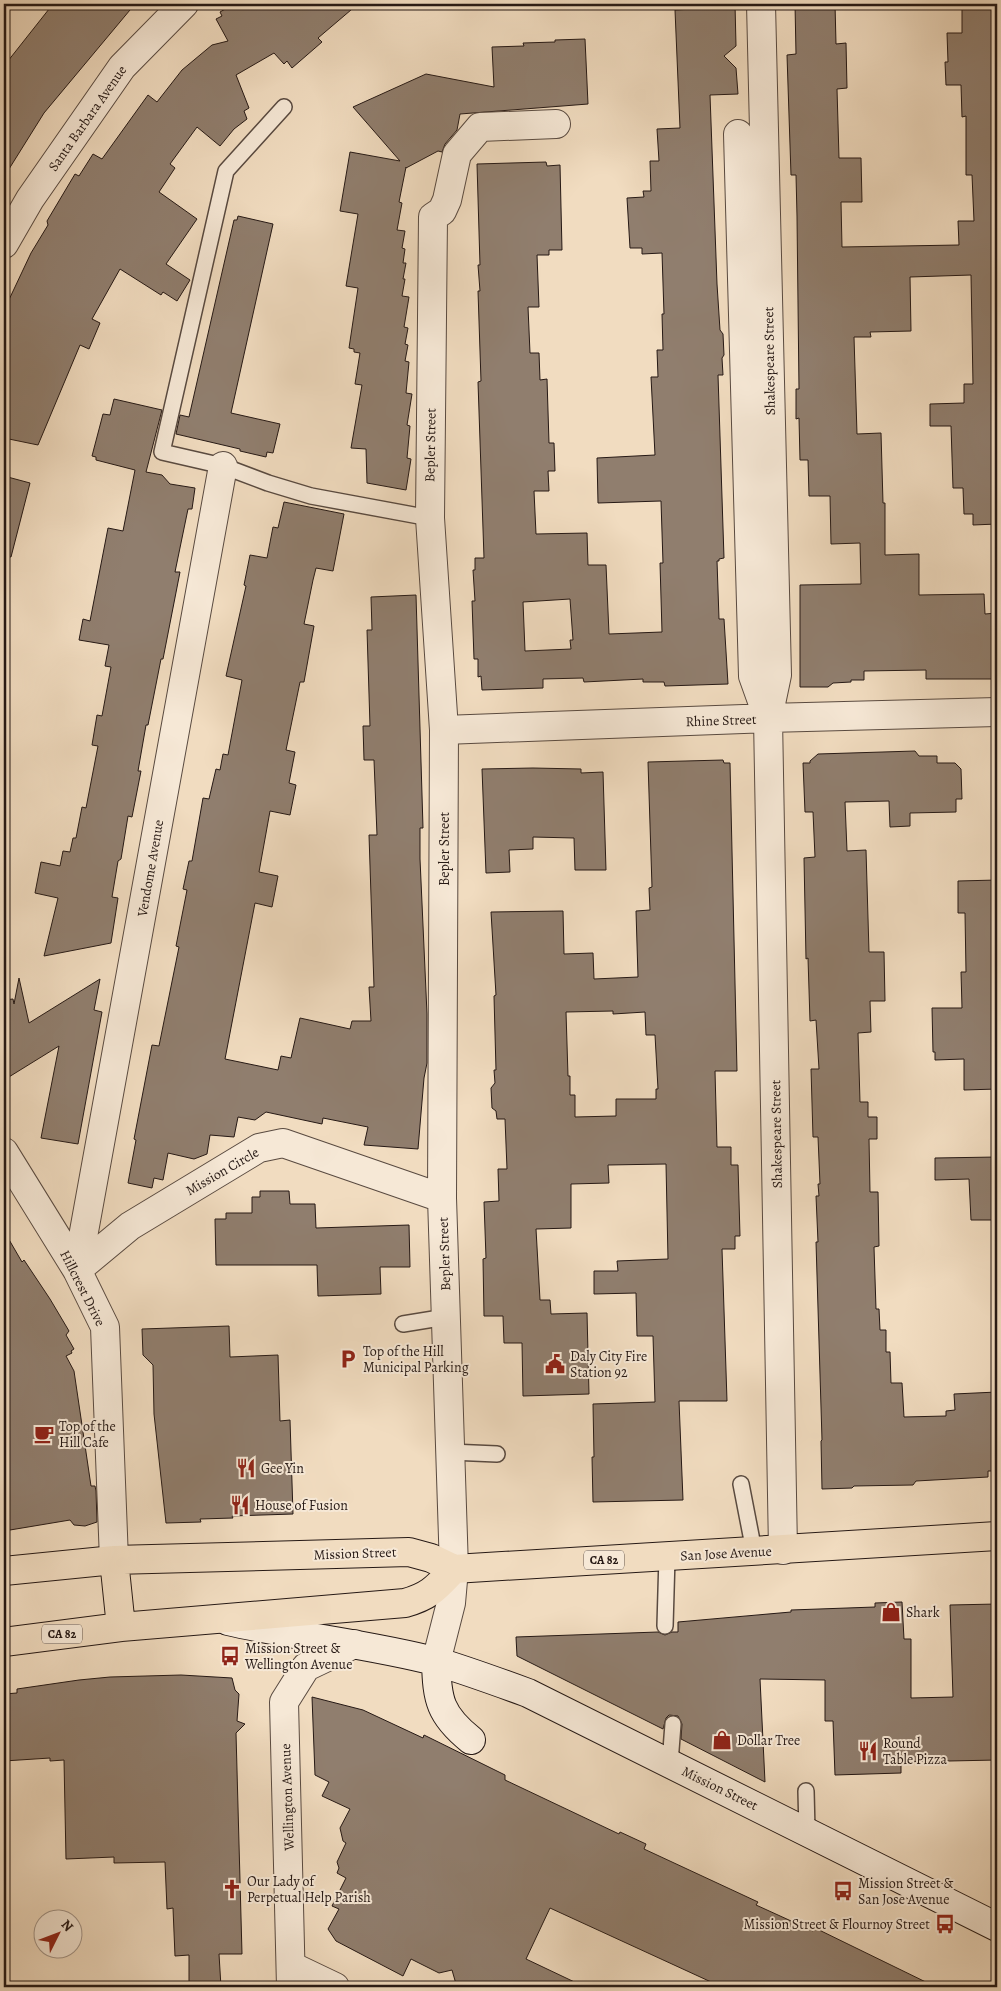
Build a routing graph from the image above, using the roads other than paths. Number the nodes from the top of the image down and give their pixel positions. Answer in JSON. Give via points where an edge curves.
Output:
{"nodes":[{"id":1,"x":184,"y":4,"type":"edge"},
{"id":2,"x":760,"y":4,"type":"edge"},
{"id":3,"x":284,"y":106,"type":"dead end"},
{"id":4,"x":556,"y":124,"type":"dead end"},
{"id":5,"x":738,"y":134,"type":"dead end"},
{"id":6,"x":4,"y":244,"type":"edge"},
{"id":7,"x":223,"y":466,"type":"junction"},
{"id":8,"x":430,"y":518,"type":"junction"},
{"id":9,"x":997,"y":712,"type":"edge"},
{"id":10,"x":768,"y":718,"type":"junction"},
{"id":11,"x":444,"y":730,"type":"junction"},
{"id":12,"x":4,"y":1152,"type":"edge"},
{"id":13,"x":442,"y":1198,"type":"junction"},
{"id":14,"x":77,"y":1270,"type":"junction"},
{"id":15,"x":446,"y":1317,"type":"junction"},
{"id":16,"x":403,"y":1324,"type":"dead end"},
{"id":17,"x":450,"y":1452,"type":"junction"},
{"id":18,"x":496,"y":1454,"type":"dead end"},
{"id":19,"x":741,"y":1484,"type":"dead end"},
{"id":20,"x":997,"y":1536,"type":"edge"},
{"id":21,"x":783,"y":1550,"type":"junction"},
{"id":22,"x":754,"y":1551,"type":"junction"},
{"id":23,"x":667,"y":1556,"type":"junction"},
{"id":24,"x":114,"y":1560,"type":"junction"},
{"id":25,"x":454,"y":1569,"type":"junction"},
{"id":26,"x":4,"y":1571,"type":"edge"},
{"id":27,"x":228,"y":1621,"type":"junction"},
{"id":28,"x":665,"y":1626,"type":"dead end"},
{"id":29,"x":121,"y":1627,"type":"junction"},
{"id":30,"x":4,"y":1642,"type":"edge"},
{"id":31,"x":354,"y":1644,"type":"junction"},
{"id":32,"x":436,"y":1662,"type":"junction"},
{"id":33,"x":673,"y":1724,"type":"dead end"},
{"id":34,"x":470,"y":1740,"type":"dead end"},
{"id":35,"x":670,"y":1763,"type":"junction"},
{"id":36,"x":806,"y":1790,"type":"dead end"},
{"id":37,"x":807,"y":1831,"type":"junction"},
{"id":38,"x":995,"y":1925,"type":"edge"},
{"id":39,"x":291,"y":1977,"type":"edge"},
{"id":40,"x":335,"y":1987,"type":"edge"}],
"edges":[{"from":1,"to":6,"type":"street","name":"Santa Barbara Avenue","via":[[122,67],[30,199]]},
{"from":2,"to":10,"type":"street","name":"Shakespeare Street","via":[[777,675]]},
{"from":3,"to":7,"type":"lane","via":[[226,171],[162,452]]},
{"from":4,"to":8,"type":"street","name":"Bepler Street","via":[[480,127],[457,154],[447,200],[442,211],[433,217]]},
{"from":5,"to":10,"type":"street","name":"Shakespeare Street","via":[[753,676]]},
{"from":7,"to":8,"type":"lane","via":[[312,496]]},
{"from":7,"to":14,"type":"street","name":"Vendome Avenue"},
{"from":8,"to":11,"type":"street","name":"Bepler Street"},
{"from":9,"to":10,"type":"street","name":"Rhine Street"},
{"from":10,"to":11,"type":"street","name":"Rhine Street"},
{"from":10,"to":21,"type":"street","name":"Shakespeare Street"},
{"from":11,"to":13,"type":"street","name":"Bepler Street"},
{"from":12,"to":14,"type":"street","name":"Hillcrest Drive"},
{"from":13,"to":14,"type":"street","name":"Mission Circle","via":[[283,1143],[259,1148],[130,1226]]},
{"from":13,"to":15,"type":"street","name":"Bepler Street"},
{"from":14,"to":24,"type":"street","name":"Hillcrest Drive","via":[[105,1327]]},
{"from":15,"to":16,"type":"lane"},
{"from":15,"to":17,"type":"street","name":"Bepler Street"},
{"from":17,"to":18,"type":"lane"},
{"from":17,"to":25,"type":"street","name":"Bepler Street"},
{"from":19,"to":22,"type":"lane"},
{"from":20,"to":21,"type":"main road","name":"San Jose Avenue","number":"CA 82"},
{"from":21,"to":22,"type":"main road","name":"San Jose Avenue","number":"CA 82"},
{"from":22,"to":23,"type":"main road","name":"San Jose Avenue","number":"CA 82"},
{"from":23,"to":25,"type":"main road","name":"San Jose Avenue","number":"CA 82"},
{"from":23,"to":28,"type":"lane"},
{"from":24,"to":25,"type":"main road","name":"Mission Street","number":"CA 82","via":[[409,1552]]},
{"from":24,"to":26,"type":"main road","name":"Mission Street","number":"CA 82"},
{"from":24,"to":29,"type":"main road"},
{"from":25,"to":27,"type":"main road","number":"CA 82","via":[[424,1597],[405,1603]]},
{"from":25,"to":32,"type":"street","name":"Bepler Street","via":[[451,1604]]},
{"from":27,"to":29,"type":"main road","number":"CA 82"},
{"from":27,"to":31,"type":"street","name":"Mission Street"},
{"from":29,"to":30,"type":"main road","number":"CA 82"},
{"from":31,"to":32,"type":"street","name":"Mission Street"},
{"from":31,"to":39,"type":"street","name":"Wellington Avenue","via":[[306,1667],[284,1702]]},
{"from":32,"to":34,"type":"street","name":"Bepler Street","via":[[442,1706],[453,1725]]},
{"from":32,"to":35,"type":"street","name":"Mission Street","via":[[481,1675],[528,1694]]},
{"from":33,"to":35,"type":"lane"},
{"from":35,"to":37,"type":"street","name":"Mission Street"},
{"from":36,"to":37,"type":"lane"},
{"from":37,"to":38,"type":"street","name":"Mission Street"},
{"from":39,"to":40,"type":"street"}]}
